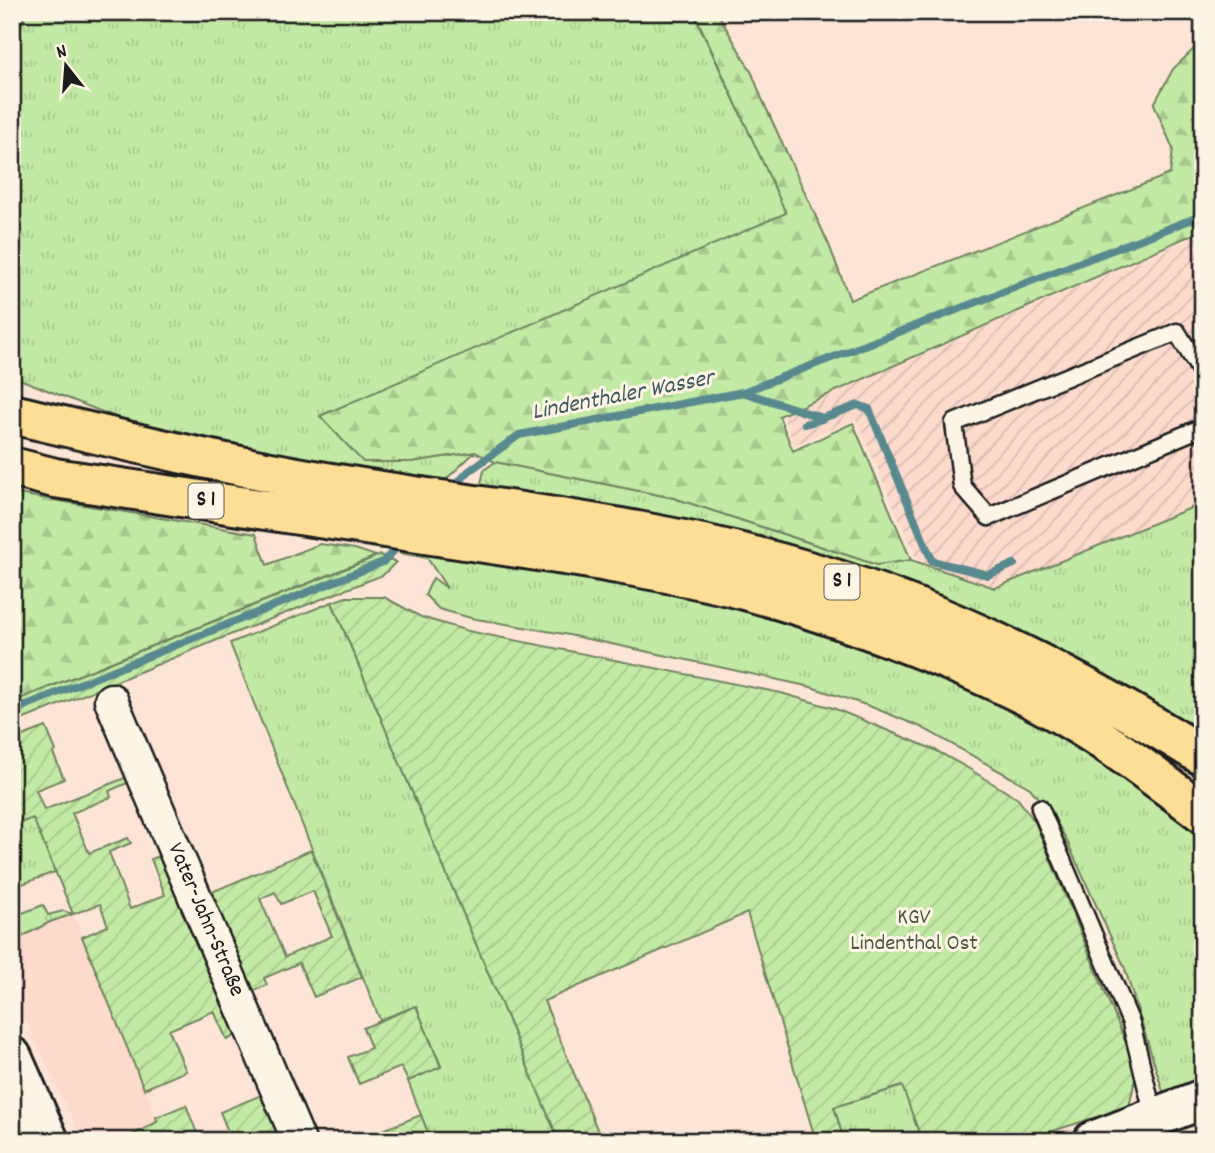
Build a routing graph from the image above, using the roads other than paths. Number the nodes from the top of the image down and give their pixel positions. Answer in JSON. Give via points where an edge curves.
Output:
{"nodes":[{"id":1,"x":1203,"y":376,"type":"edge"},
{"id":2,"x":17,"y":411,"type":"edge"},
{"id":3,"x":1203,"y":427,"type":"edge"},
{"id":4,"x":12,"y":467,"type":"edge"},
{"id":5,"x":425,"y":516,"type":"junction"},
{"id":6,"x":111,"y":700,"type":"dead end"},
{"id":7,"x":1203,"y":756,"type":"edge"},
{"id":8,"x":1040,"y":808,"type":"dead end"},
{"id":9,"x":1203,"y":813,"type":"edge"},
{"id":10,"x":12,"y":1057,"type":"edge"},
{"id":11,"x":1203,"y":1099,"type":"edge"},
{"id":12,"x":1203,"y":1118,"type":"edge"},
{"id":13,"x":1144,"y":1129,"type":"edge"},
{"id":14,"x":49,"y":1141,"type":"edge"},
{"id":15,"x":299,"y":1141,"type":"edge"},
{"id":16,"x":1093,"y":1141,"type":"edge"}],
"edges":[{"from":1,"to":3,"type":"lane","via":[[1177,332],[954,423],[962,486],[989,517]]},
{"from":2,"to":5,"type":"main road","number":"S 1","via":[[166,450],[340,485]]},
{"from":4,"to":5,"type":"main road","number":"S 1","via":[[55,478]]},
{"from":5,"to":7,"type":"main road","number":"S 1","via":[[596,522],[816,572],[993,639],[1085,686]]},
{"from":5,"to":9,"type":"main road","number":"S 1","via":[[590,559],[741,589],[883,634],[977,672],[1067,718]]},
{"from":6,"to":15,"type":"street","name":"Vater-Jahn-Straße"},
{"from":8,"to":13,"type":"lane","via":[[1131,1023]]},
{"from":10,"to":14,"type":"street"},
{"from":11,"to":13,"type":"street"},
{"from":12,"to":13,"type":"street"},
{"from":13,"to":16,"type":"street"}]}
